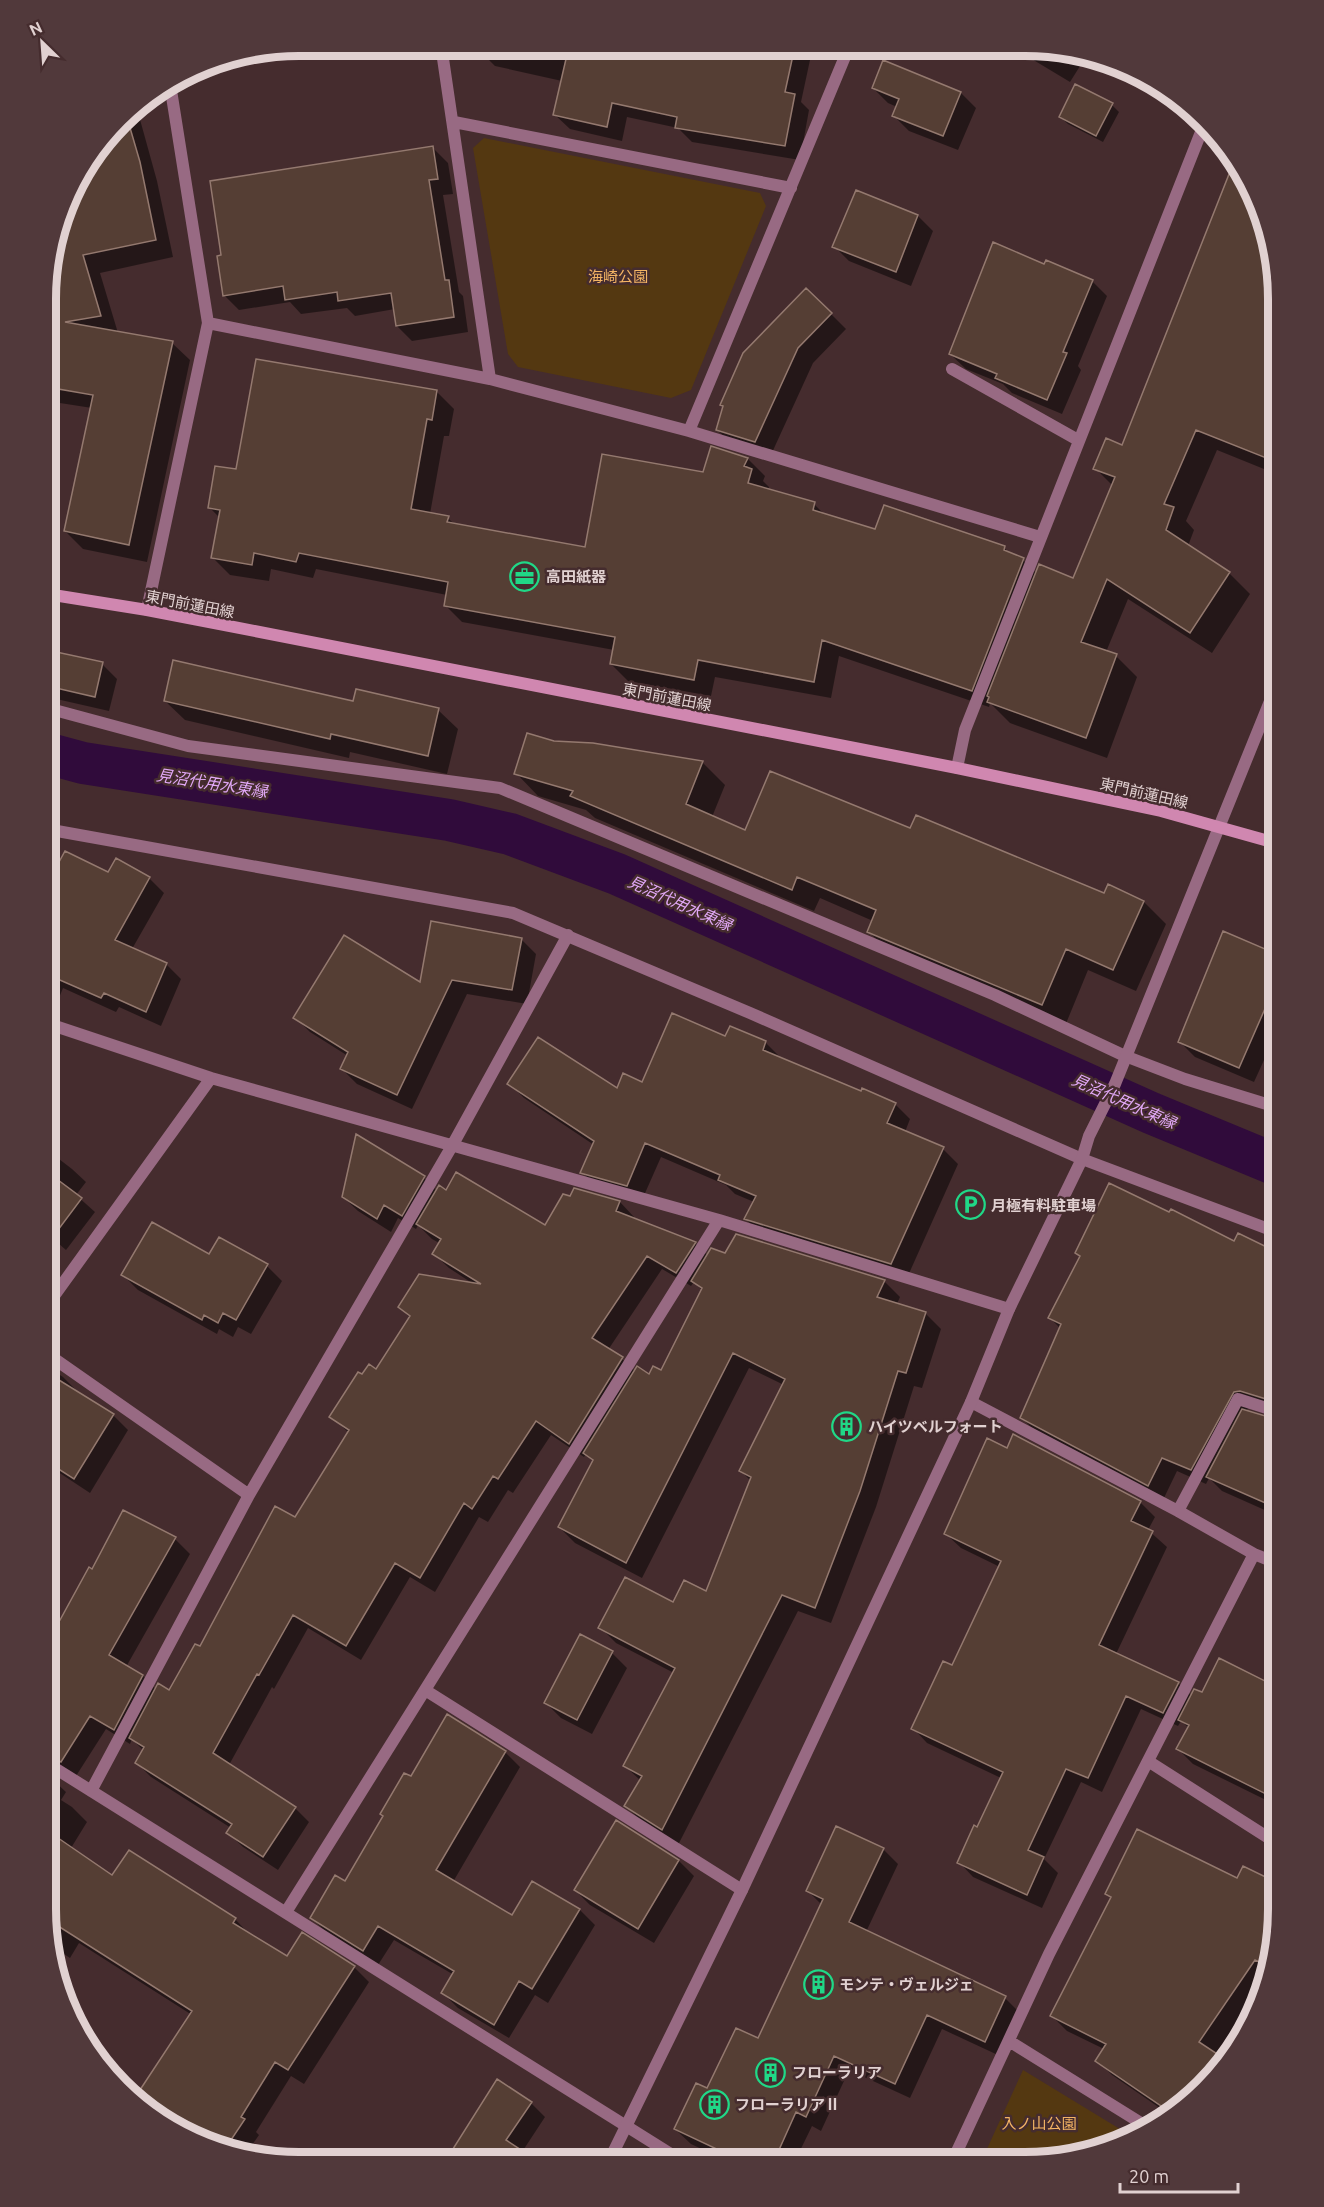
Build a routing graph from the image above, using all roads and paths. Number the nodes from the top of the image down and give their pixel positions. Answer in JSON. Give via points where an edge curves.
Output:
{"nodes":[{"id":1,"x":443,"y":56,"type":"edge"},
{"id":2,"x":845,"y":56,"type":"edge"},
{"id":3,"x":171,"y":91,"type":"edge"},
{"id":4,"x":454,"y":122,"type":"junction"},
{"id":5,"x":1201,"y":131,"type":"edge"},
{"id":6,"x":791,"y":188,"type":"junction"},
{"id":7,"x":208,"y":323,"type":"junction"},
{"id":8,"x":952,"y":369,"type":"dead end"},
{"id":9,"x":490,"y":379,"type":"junction"},
{"id":10,"x":689,"y":431,"type":"junction"},
{"id":11,"x":1078,"y":440,"type":"junction"},
{"id":12,"x":1040,"y":537,"type":"junction"},
{"id":13,"x":56,"y":595,"type":"edge"},
{"id":14,"x":147,"y":610,"type":"junction"},
{"id":15,"x":1268,"y":706,"type":"edge"},
{"id":16,"x":56,"y":711,"type":"edge"},
{"id":17,"x":957,"y":768,"type":"junction"},
{"id":18,"x":1219,"y":827,"type":"junction"},
{"id":19,"x":56,"y":831,"type":"edge"},
{"id":20,"x":1268,"y":841,"type":"edge"},
{"id":21,"x":568,"y":935,"type":"junction"},
{"id":22,"x":56,"y":1026,"type":"edge"},
{"id":23,"x":1125,"y":1056,"type":"junction"},
{"id":24,"x":211,"y":1077,"type":"junction"},
{"id":25,"x":1268,"y":1105,"type":"edge"},
{"id":26,"x":452,"y":1146,"type":"junction"},
{"id":27,"x":1082,"y":1159,"type":"junction"},
{"id":28,"x":719,"y":1220,"type":"junction"},
{"id":29,"x":1268,"y":1229,"type":"edge"},
{"id":30,"x":56,"y":1293,"type":"edge"},
{"id":31,"x":1009,"y":1310,"type":"junction"},
{"id":32,"x":56,"y":1360,"type":"edge"},
{"id":33,"x":971,"y":1402,"type":"junction"},
{"id":34,"x":1268,"y":1408,"type":"edge"},
{"id":35,"x":249,"y":1495,"type":"junction"},
{"id":36,"x":1178,"y":1511,"type":"junction"},
{"id":37,"x":1254,"y":1554,"type":"junction"},
{"id":38,"x":1268,"y":1560,"type":"edge"},
{"id":39,"x":425,"y":1690,"type":"junction"},
{"id":40,"x":1148,"y":1761,"type":"junction"},
{"id":41,"x":56,"y":1769,"type":"edge"},
{"id":42,"x":91,"y":1791,"type":"junction"},
{"id":43,"x":1268,"y":1838,"type":"edge"},
{"id":44,"x":742,"y":1890,"type":"junction"},
{"id":45,"x":286,"y":1912,"type":"junction"},
{"id":46,"x":1009,"y":2041,"type":"junction"},
{"id":47,"x":1140,"y":2122,"type":"edge"},
{"id":48,"x":626,"y":2124,"type":"junction"},
{"id":49,"x":613,"y":2152,"type":"edge"},
{"id":50,"x":668,"y":2152,"type":"edge"},
{"id":51,"x":957,"y":2152,"type":"edge"}],
"edges":[{"from":1,"to":4,"type":"street"},
{"from":2,"to":6,"type":"street"},
{"from":3,"to":7,"type":"street"},
{"from":4,"to":6,"type":"street"},
{"from":4,"to":9,"type":"street"},
{"from":5,"to":11,"type":"street"},
{"from":6,"to":10,"type":"street"},
{"from":7,"to":9,"type":"street"},
{"from":7,"to":14,"type":"street"},
{"from":8,"to":11,"type":"street"},
{"from":9,"to":10,"type":"street"},
{"from":10,"to":12,"type":"street"},
{"from":11,"to":12,"type":"street"},
{"from":12,"to":17,"type":"street","via":[[965,730]]},
{"from":13,"to":14,"type":"main road","name":"東門前蓮田線"},
{"from":14,"to":17,"type":"main road","name":"東門前蓮田線"},
{"from":15,"to":18,"type":"street"},
{"from":16,"to":23,"type":"street","via":[[188,746],[500,788],[995,995]]},
{"from":17,"to":18,"type":"main road","name":"東門前蓮田線"},
{"from":18,"to":20,"type":"main road","name":"東門前蓮田線"},
{"from":18,"to":23,"type":"street"},
{"from":19,"to":21,"type":"street","via":[[513,913]]},
{"from":21,"to":26,"type":"street"},
{"from":21,"to":27,"type":"street"},
{"from":22,"to":24,"type":"street"},
{"from":23,"to":25,"type":"street"},
{"from":23,"to":27,"type":"street"},
{"from":24,"to":26,"type":"street"},
{"from":24,"to":30,"type":"street"},
{"from":26,"to":28,"type":"street"},
{"from":26,"to":35,"type":"street"},
{"from":27,"to":29,"type":"street"},
{"from":27,"to":31,"type":"street"},
{"from":28,"to":31,"type":"street"},
{"from":28,"to":39,"type":"street"},
{"from":31,"to":33,"type":"street"},
{"from":32,"to":35,"type":"street"},
{"from":33,"to":36,"type":"street"},
{"from":33,"to":44,"type":"street"},
{"from":34,"to":36,"type":"street","via":[[1238,1398]]},
{"from":35,"to":42,"type":"street"},
{"from":36,"to":37,"type":"street"},
{"from":37,"to":38,"type":"street"},
{"from":37,"to":40,"type":"street"},
{"from":39,"to":44,"type":"street"},
{"from":39,"to":45,"type":"street"},
{"from":40,"to":43,"type":"street"},
{"from":40,"to":46,"type":"street"},
{"from":41,"to":42,"type":"street"},
{"from":42,"to":45,"type":"street"},
{"from":44,"to":48,"type":"street"},
{"from":45,"to":48,"type":"street"},
{"from":46,"to":47,"type":"street"},
{"from":46,"to":51,"type":"street"},
{"from":48,"to":49,"type":"street"},
{"from":48,"to":50,"type":"street"}]}
